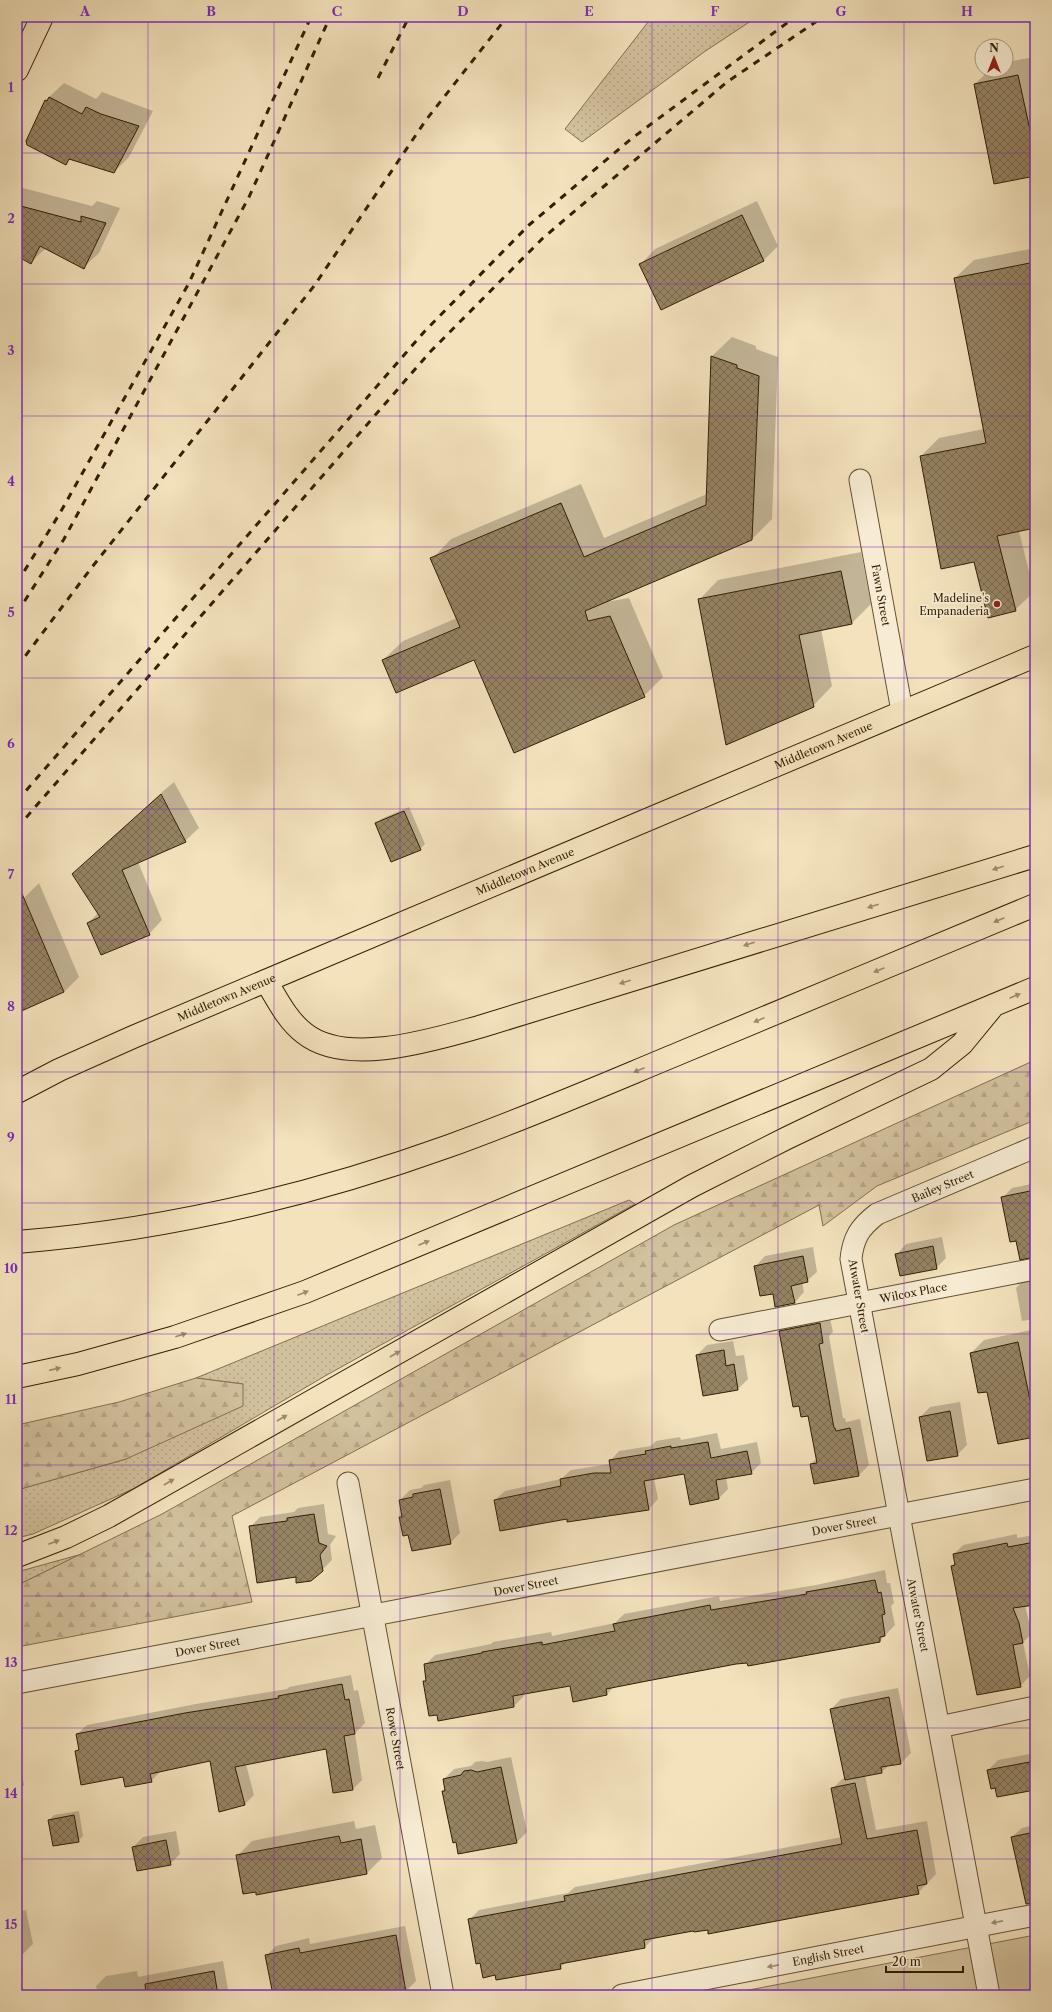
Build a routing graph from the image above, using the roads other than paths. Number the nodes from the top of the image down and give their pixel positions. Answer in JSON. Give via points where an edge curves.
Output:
{"nodes":[{"id":1,"x":42,"y":17,"type":"edge"},
{"id":2,"x":17,"y":70,"type":"edge"},
{"id":3,"x":860,"y":480,"type":"dead end"},
{"id":4,"x":1035,"y":656,"type":"edge"},
{"id":5,"x":902,"y":711,"type":"junction"},
{"id":6,"x":1035,"y":856,"type":"edge"},
{"id":7,"x":1035,"y":905,"type":"edge"},
{"id":8,"x":266,"y":981,"type":"junction"},
{"id":9,"x":1035,"y":988,"type":"edge"},
{"id":10,"x":994,"y":1005,"type":"junction"},
{"id":11,"x":17,"y":1092,"type":"edge"},
{"id":12,"x":1035,"y":1147,"type":"edge"},
{"id":13,"x":857,"y":1234,"type":"joint"},
{"id":14,"x":17,"y":1242,"type":"edge"},
{"id":15,"x":1035,"y":1269,"type":"edge"},
{"id":16,"x":859,"y":1303,"type":"junction"},
{"id":17,"x":720,"y":1330,"type":"dead end"},
{"id":18,"x":17,"y":1377,"type":"edge"},
{"id":19,"x":348,"y":1483,"type":"dead end"},
{"id":20,"x":1035,"y":1489,"type":"edge"},
{"id":21,"x":899,"y":1515,"type":"junction"},
{"id":22,"x":17,"y":1556,"type":"edge"},
{"id":23,"x":372,"y":1615,"type":"junction"},
{"id":24,"x":17,"y":1682,"type":"edge"},
{"id":25,"x":1035,"y":1707,"type":"edge"},
{"id":26,"x":939,"y":1727,"type":"junction"},
{"id":27,"x":1035,"y":1915,"type":"edge"},
{"id":28,"x":976,"y":1926,"type":"junction"},
{"id":29,"x":443,"y":1995,"type":"edge"},
{"id":30,"x":622,"y":1995,"type":"edge"},
{"id":31,"x":989,"y":1995,"type":"edge"}],
"edges":[{"from":1,"to":2,"type":"main road"},
{"from":3,"to":5,"type":"street","name":"Fawn Street"},
{"from":4,"to":5,"type":"main road","name":"Middletown Avenue"},
{"from":5,"to":8,"type":"main road","name":"Middletown Avenue"},
{"from":6,"to":8,"type":"main road","one_way":true,"via":[[479,1027],[404,1046],[350,1049],[309,1037],[288,1016]]},
{"from":7,"to":14,"type":"main road","one_way":true,"via":[[543,1110],[345,1181],[245,1207],[140,1227]]},
{"from":8,"to":11,"type":"main road","name":"Middletown Avenue","via":[[94,1054]]},
{"from":10,"to":9,"type":"main road","one_way":true},
{"from":18,"to":10,"type":"main road","one_way":true,"via":[[93,1360],[175,1337],[305,1292]]},
{"from":22,"to":10,"type":"main road","one_way":true,"via":[[66,1537],[109,1516],[692,1186],[931,1069],[962,1044]]},
{"from":12,"to":13,"type":"street","name":"Bailey Street","via":[[877,1214]]},
{"from":13,"to":16,"type":"street","name":"Atwater Street","via":[[852,1246],[851,1259]]},
{"from":15,"to":16,"type":"street","name":"Wilcox Place"},
{"from":16,"to":17,"type":"street","name":"Wilcox Place"},
{"from":16,"to":21,"type":"street","name":"Atwater Street"},
{"from":19,"to":23,"type":"street","name":"Rowe Street"},
{"from":20,"to":21,"type":"street","name":"Dover Street"},
{"from":21,"to":23,"type":"street","name":"Dover Street"},
{"from":21,"to":26,"type":"street","name":"Atwater Street"},
{"from":23,"to":24,"type":"street","name":"Dover Street"},
{"from":23,"to":29,"type":"street","name":"Rowe Street"},
{"from":25,"to":26,"type":"street"},
{"from":26,"to":28,"type":"street","name":"Atwater Street"},
{"from":27,"to":28,"type":"street","name":"English Street","one_way":true},
{"from":28,"to":30,"type":"street","name":"English Street","one_way":true},
{"from":28,"to":31,"type":"street","name":"Atwater Street"}]}
